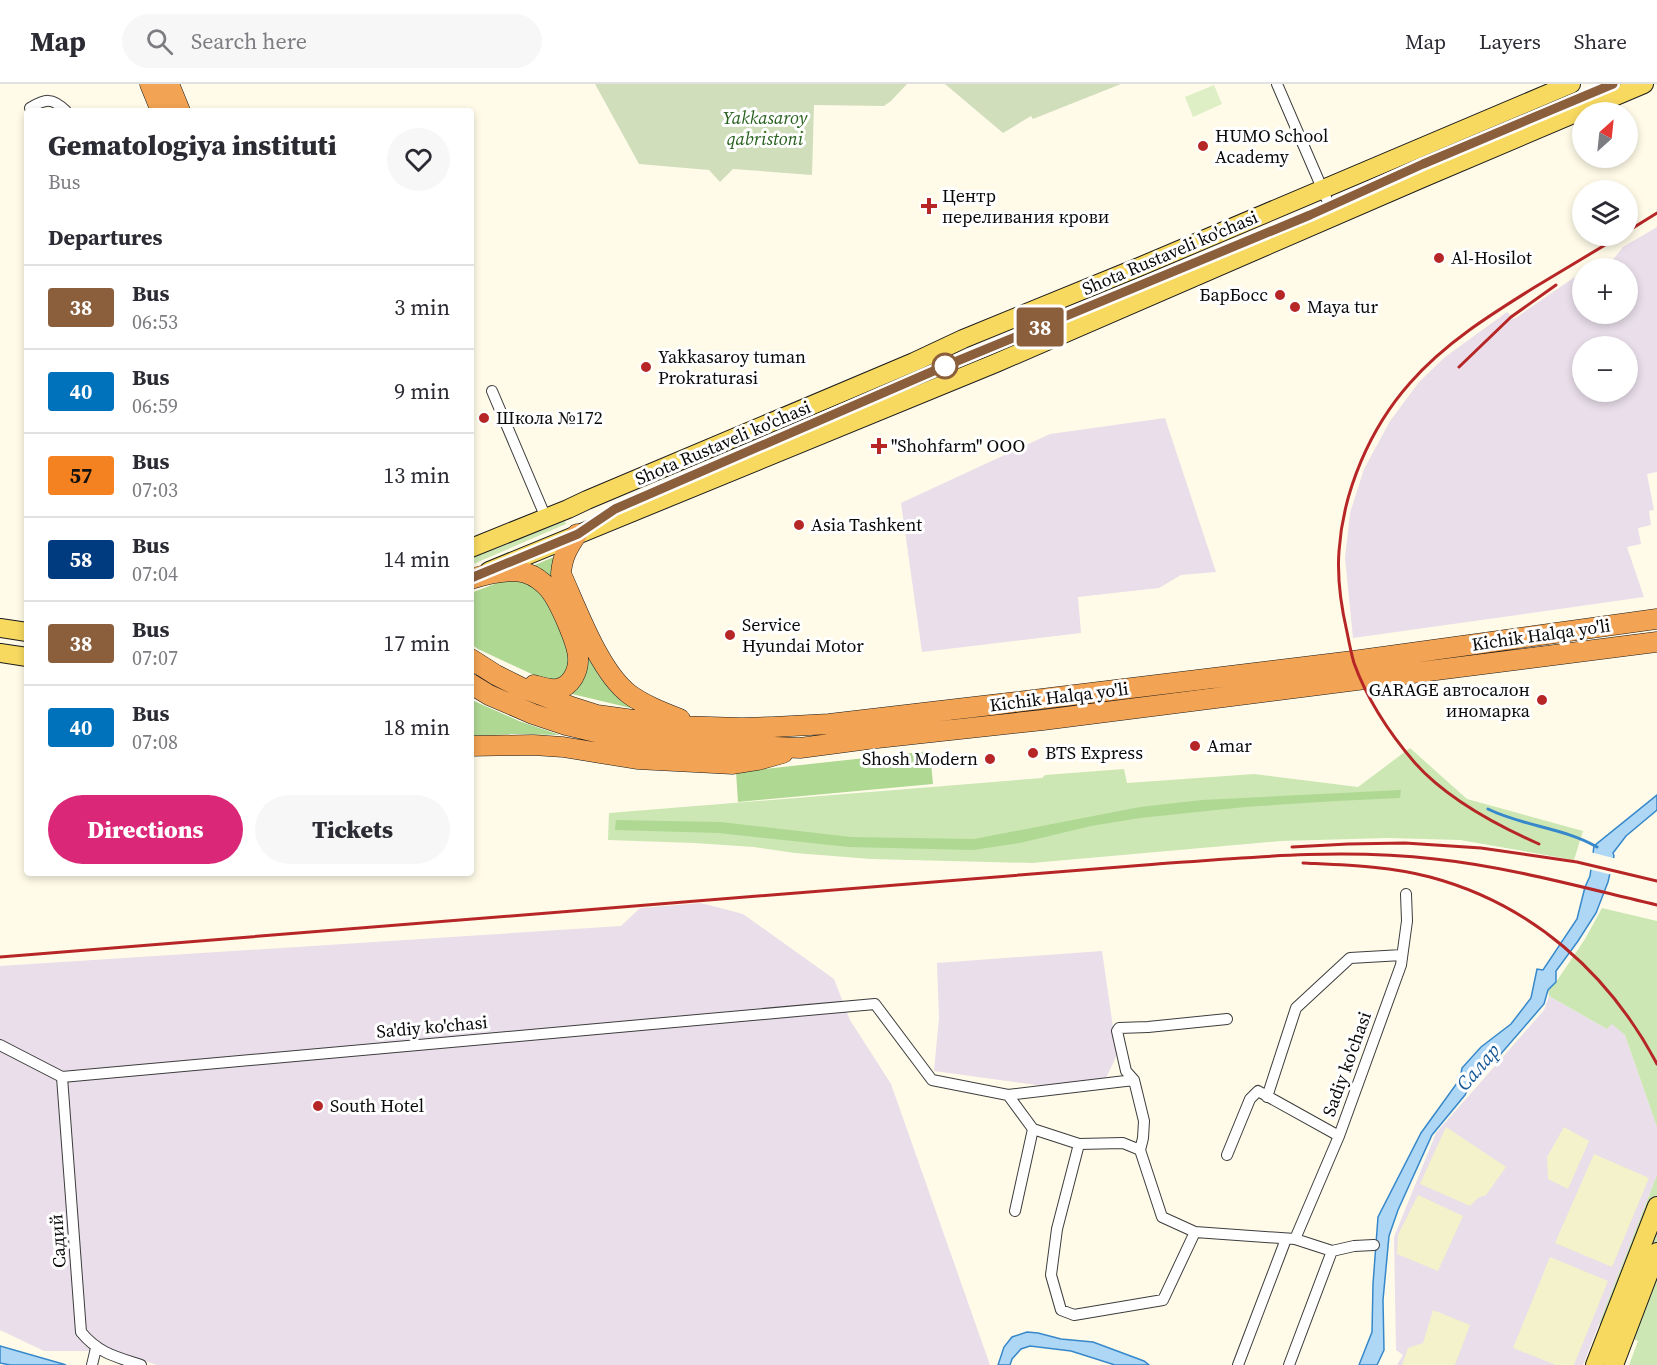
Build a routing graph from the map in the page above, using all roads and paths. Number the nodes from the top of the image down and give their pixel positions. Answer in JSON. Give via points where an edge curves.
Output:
{"nodes":[{"id":1,"x":150,"y":84,"type":"edge"},
{"id":2,"x":169,"y":84,"type":"edge"},
{"id":3,"x":1277,"y":84,"type":"edge"},
{"id":4,"x":1571,"y":84,"type":"edge"},
{"id":5,"x":1644,"y":84,"type":"edge"},
{"id":6,"x":30,"y":108,"type":"dead end"},
{"id":7,"x":63,"y":108,"type":"edge"},
{"id":8,"x":160,"y":108,"type":"edge"},
{"id":9,"x":179,"y":108,"type":"edge"},
{"id":10,"x":1322,"y":189,"type":"junction"},
{"id":11,"x":1334,"y":216,"type":"junction"},
{"id":12,"x":492,"y":391,"type":"dead end"},
{"id":13,"x":546,"y":518,"type":"junction"},
{"id":14,"x":578,"y":534,"type":"junction"},
{"id":15,"x":474,"y":547,"type":"edge"},
{"id":16,"x":474,"y":577,"type":"edge"},
{"id":17,"x":474,"y":577,"type":"edge"},
{"id":18,"x":1657,"y":619,"type":"edge"},
{"id":19,"x":0,"y":628,"type":"edge"},
{"id":20,"x":24,"y":632,"type":"edge"},
{"id":21,"x":1657,"y":642,"type":"edge"},
{"id":22,"x":1478,"y":644,"type":"junction"},
{"id":23,"x":0,"y":653,"type":"edge"},
{"id":24,"x":24,"y":657,"type":"edge"},
{"id":25,"x":474,"y":660,"type":"edge"},
{"id":26,"x":1480,"y":664,"type":"junction"},
{"id":27,"x":496,"y":675,"type":"junction"},
{"id":28,"x":474,"y":686,"type":"edge"},
{"id":29,"x":1041,"y":699,"type":"junction"},
{"id":30,"x":1044,"y":720,"type":"junction"},
{"id":31,"x":703,"y":727,"type":"junction"},
{"id":32,"x":474,"y":746,"type":"edge"},
{"id":33,"x":800,"y":748,"type":"junction"},
{"id":34,"x":1406,"y":894,"type":"dead end"},
{"id":35,"x":1402,"y":955,"type":"junction"},
{"id":36,"x":1227,"y":1019,"type":"dead end"},
{"id":37,"x":0,"y":1045,"type":"edge"},
{"id":38,"x":62,"y":1077,"type":"junction"},
{"id":39,"x":1134,"y":1080,"type":"junction"},
{"id":40,"x":1008,"y":1095,"type":"junction"},
{"id":41,"x":1267,"y":1096,"type":"junction"},
{"id":42,"x":1033,"y":1129,"type":"junction"},
{"id":43,"x":1339,"y":1136,"type":"junction"},
{"id":44,"x":1079,"y":1144,"type":"junction"},
{"id":45,"x":1140,"y":1150,"type":"junction"},
{"id":46,"x":1227,"y":1155,"type":"dead end"},
{"id":47,"x":1657,"y":1206,"type":"edge"},
{"id":48,"x":1016,"y":1211,"type":"dead end"},
{"id":49,"x":1195,"y":1232,"type":"junction"},
{"id":50,"x":1291,"y":1239,"type":"junction"},
{"id":51,"x":1374,"y":1245,"type":"dead end"},
{"id":52,"x":1332,"y":1251,"type":"junction"},
{"id":53,"x":1657,"y":1252,"type":"edge"},
{"id":54,"x":96,"y":1348,"type":"junction"},
{"id":55,"x":92,"y":1365,"type":"edge"},
{"id":56,"x":141,"y":1365,"type":"edge"},
{"id":57,"x":1238,"y":1365,"type":"edge"},
{"id":58,"x":1289,"y":1365,"type":"edge"},
{"id":59,"x":1595,"y":1365,"type":"edge"},
{"id":60,"x":1614,"y":1365,"type":"edge"}],
"edges":[{"from":1,"to":8,"type":"highway"},
{"from":2,"to":9,"type":"highway"},
{"from":3,"to":10,"type":"street"},
{"from":4,"to":10,"type":"main road","name":"Shota Rustaveli ko'chasi"},
{"from":5,"to":11,"type":"main road","name":"Shota Rustaveli ko'chasi"},
{"from":6,"to":7,"type":"street","via":[[42,101]]},
{"from":10,"to":11,"type":"street"},
{"from":10,"to":13,"type":"main road","name":"Shota Rustaveli ko'chasi"},
{"from":11,"to":14,"type":"main road","name":"Shota Rustaveli ko'chasi","via":[[996,363]]},
{"from":12,"to":13,"type":"street"},
{"from":13,"to":15,"type":"main road","name":"Shota Rustaveli ko'chasi"},
{"from":14,"to":16,"type":"main road","name":"Shota Rustaveli ko'chasi"},
{"from":14,"to":31,"type":"highway","via":[[568,547],[561,573],[604,665],[634,698]]},
{"from":17,"to":27,"type":"highway","via":[[519,572],[540,580],[558,605],[577,651],[575,673],[559,689]]},
{"from":18,"to":22,"type":"highway","name":"Kichik Halqa yo'li"},
{"from":19,"to":20,"type":"main road"},
{"from":21,"to":26,"type":"highway","name":"Kichik Halqa yo'li"},
{"from":22,"to":26,"type":"highway"},
{"from":22,"to":29,"type":"highway","name":"Kichik Halqa yo'li"},
{"from":23,"to":24,"type":"main road"},
{"from":25,"to":27,"type":"highway","name":"Kichik Halqa yo'li"},
{"from":26,"to":30,"type":"highway","name":"Kichik Halqa yo'li"},
{"from":27,"to":31,"type":"highway","name":"Kichik Halqa yo'li","via":[[597,715]]},
{"from":28,"to":33,"type":"highway","name":"Kichik Halqa yo'li","via":[[533,714],[617,737]]},
{"from":29,"to":30,"type":"highway"},
{"from":29,"to":31,"type":"highway","name":"Kichik Halqa yo'li","via":[[803,726]]},
{"from":30,"to":33,"type":"highway","name":"Kichik Halqa yo'li"},
{"from":32,"to":33,"type":"highway","via":[[562,747],[637,759],[733,764]]},
{"from":34,"to":35,"type":"street","name":"Sadiy ko'chasi"},
{"from":35,"to":41,"type":"street","via":[[1350,958],[1296,1008]]},
{"from":35,"to":43,"type":"street","name":"Sadiy ko'chasi"},
{"from":36,"to":39,"type":"street","via":[[1119,1028],[1126,1071]]},
{"from":37,"to":38,"type":"street"},
{"from":38,"to":40,"type":"street","name":"Sa'diy ko'chasi","via":[[875,1004],[932,1080]]},
{"from":38,"to":54,"type":"street","name":"Садий","via":[[81,1332]]},
{"from":39,"to":40,"type":"street"},
{"from":39,"to":45,"type":"street","via":[[1144,1121]]},
{"from":40,"to":42,"type":"street"},
{"from":41,"to":43,"type":"street"},
{"from":41,"to":46,"type":"street","via":[[1258,1091],[1250,1099]]},
{"from":42,"to":44,"type":"street"},
{"from":42,"to":48,"type":"street"},
{"from":43,"to":50,"type":"street","name":"Sadiy ko'chasi"},
{"from":44,"to":45,"type":"street","via":[[1123,1143]]},
{"from":44,"to":49,"type":"street","via":[[1057,1229],[1051,1275],[1061,1310],[1074,1315],[1163,1300]]},
{"from":45,"to":49,"type":"street","via":[[1162,1216]]},
{"from":47,"to":59,"type":"main road"},
{"from":49,"to":50,"type":"street"},
{"from":50,"to":52,"type":"street"},
{"from":50,"to":57,"type":"street","name":"Sadiy ko'chasi"},
{"from":51,"to":52,"type":"street"},
{"from":52,"to":58,"type":"street"},
{"from":53,"to":60,"type":"main road"},
{"from":54,"to":55,"type":"street"},
{"from":54,"to":56,"type":"street"}]}
